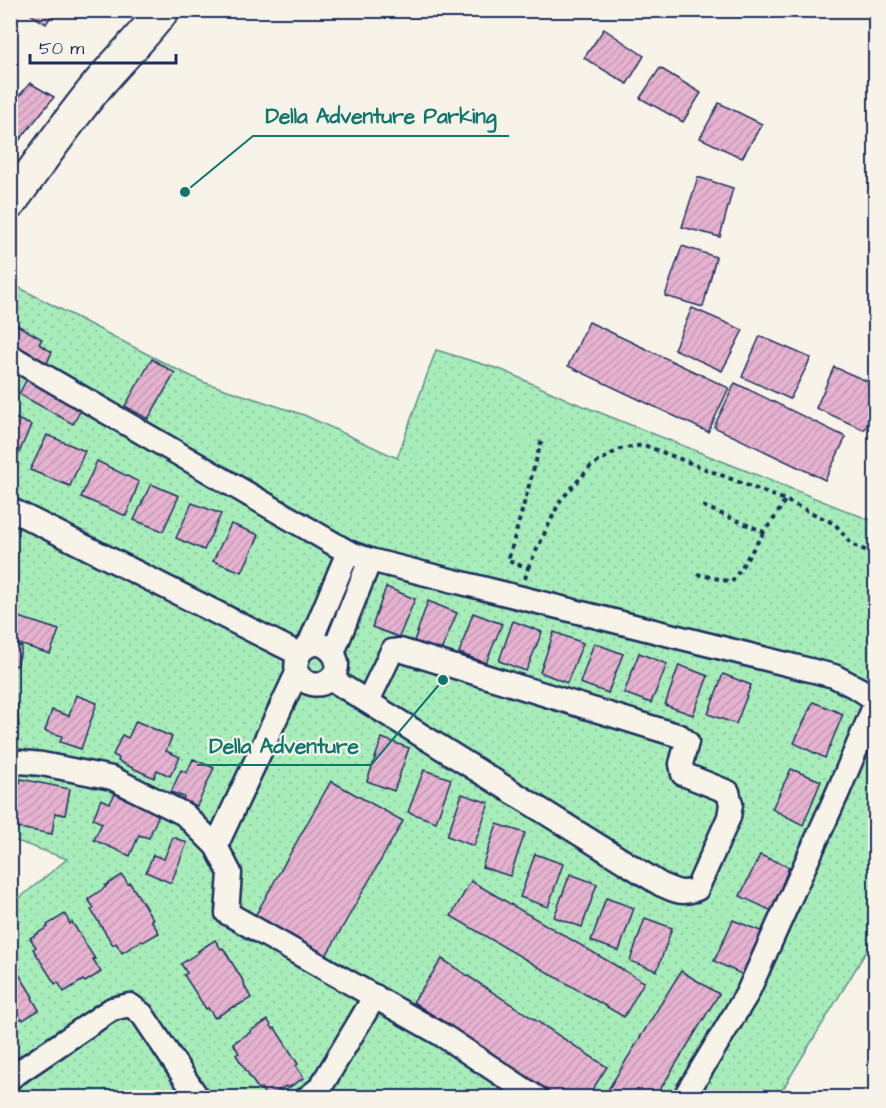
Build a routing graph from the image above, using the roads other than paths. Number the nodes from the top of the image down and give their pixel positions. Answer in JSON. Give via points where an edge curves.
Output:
{"nodes":[{"id":1,"x":163,"y":10,"type":"edge"},
{"id":2,"x":10,"y":203,"type":"edge"},
{"id":3,"x":10,"y":356,"type":"edge"},
{"id":4,"x":10,"y":509,"type":"edge"},
{"id":5,"x":348,"y":552,"type":"junction"},
{"id":6,"x":370,"y":560,"type":"junction"},
{"id":7,"x":333,"y":653,"type":"junction"},
{"id":8,"x":302,"y":657,"type":"junction"},
{"id":9,"x":331,"y":679,"type":"junction"},
{"id":10,"x":368,"y":701,"type":"junction"},
{"id":11,"x":876,"y":701,"type":"edge"},
{"id":12,"x":10,"y":761,"type":"edge"},
{"id":13,"x":216,"y":846,"type":"junction"},
{"id":14,"x":375,"y":996,"type":"junction"},
{"id":15,"x":10,"y":1078,"type":"edge"},
{"id":16,"x":198,"y":1098,"type":"edge"},
{"id":17,"x":307,"y":1098,"type":"edge"},
{"id":18,"x":537,"y":1098,"type":"edge"},
{"id":19,"x":684,"y":1098,"type":"edge"}],
"edges":[{"from":1,"to":2,"type":"street","via":[[102,81]]},
{"from":3,"to":5,"type":"street"},
{"from":4,"to":8,"type":"street"},
{"from":5,"to":6,"type":"street"},
{"from":5,"to":8,"type":"street"},
{"from":6,"to":7,"type":"street"},
{"from":6,"to":11,"type":"street","via":[[834,676]]},
{"from":7,"to":8,"type":"street","via":[[322,645]]},
{"from":7,"to":9,"type":"street","via":[[337,666]]},
{"from":8,"to":9,"type":"street","via":[[306,682],[319,685]]},
{"from":8,"to":13,"type":"street"},
{"from":9,"to":10,"type":"street"},
{"from":10,"to":10,"type":"street","via":[[676,892],[697,889],[729,817],[728,792],[683,774],[681,764],[687,742],[680,736],[400,650],[392,651]]},
{"from":11,"to":19,"type":"street","via":[[747,993]]},
{"from":12,"to":13,"type":"street","via":[[112,778],[184,814]]},
{"from":13,"to":14,"type":"street","via":[[231,873],[227,913]]},
{"from":14,"to":17,"type":"street","via":[[320,1088]]},
{"from":14,"to":18,"type":"street"},
{"from":15,"to":16,"type":"street","via":[[112,1009],[130,1005],[142,1014]]}]}
